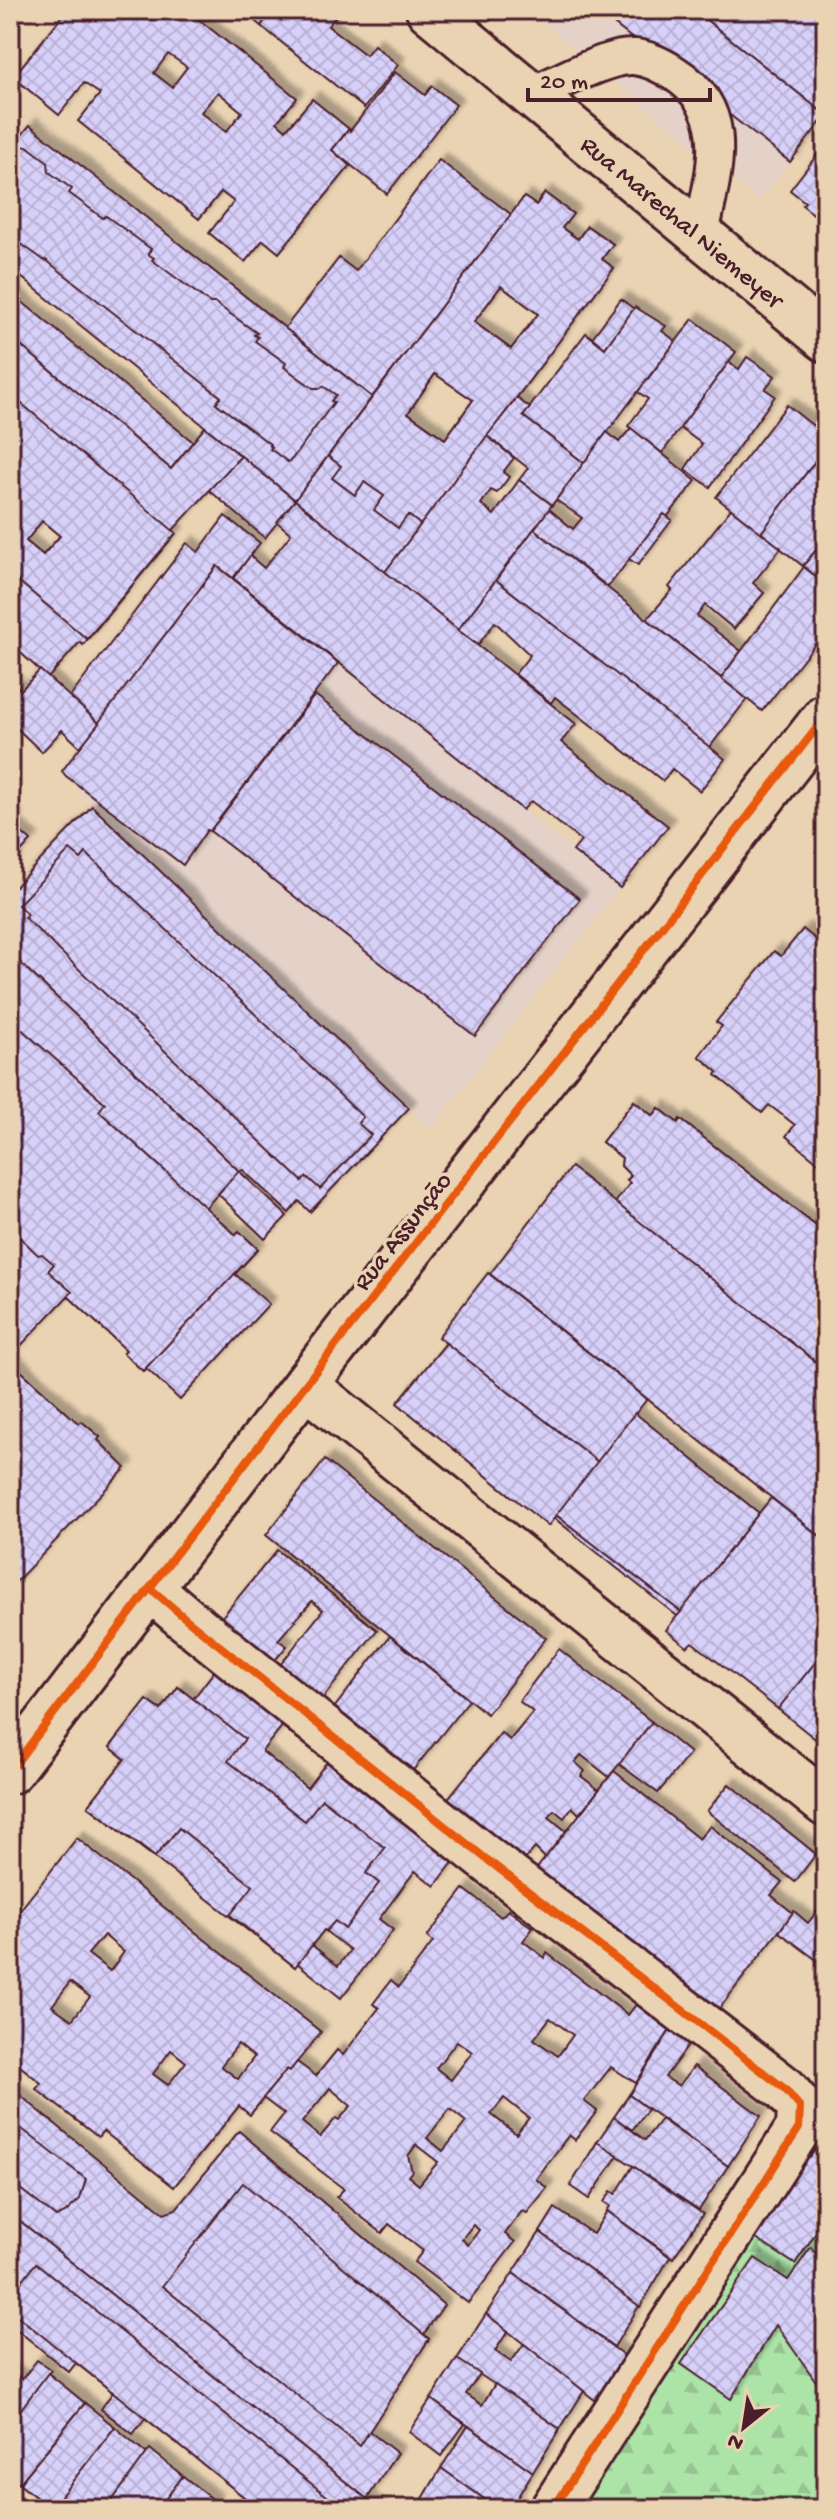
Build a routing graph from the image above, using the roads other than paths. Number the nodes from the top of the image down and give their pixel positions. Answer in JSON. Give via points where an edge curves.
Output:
{"nodes":[{"id":1,"x":429,"y":10,"type":"edge"},
{"id":2,"x":531,"y":95,"type":"junction"},
{"id":3,"x":701,"y":235,"type":"junction"},
{"id":4,"x":826,"y":339,"type":"edge"},
{"id":5,"x":826,"y":716,"type":"edge"},
{"id":6,"x":305,"y":1385,"type":"junction"},
{"id":7,"x":150,"y":1588,"type":"junction"},
{"id":8,"x":10,"y":1771,"type":"edge"},
{"id":9,"x":826,"y":1804,"type":"edge"},
{"id":10,"x":553,"y":2509,"type":"edge"}],
"edges":[{"from":1,"to":2,"type":"street","name":"Rua Marechal Niemeyer"},
{"from":2,"to":3,"type":"street","name":"Rua Marechal Niemeyer"},
{"from":2,"to":3,"type":"lane","via":[[609,61],[634,57],[684,80],[703,100],[715,127],[715,161]]},
{"from":3,"to":4,"type":"street","name":"Rua Marechal Niemeyer"},
{"from":5,"to":6,"type":"street","name":"Rua Assunção"},
{"from":6,"to":7,"type":"street","name":"Rua Assunção"},
{"from":6,"to":9,"type":"street"},
{"from":7,"to":8,"type":"street","name":"Rua Assunção"},
{"from":7,"to":10,"type":"street","via":[[485,1858],[785,2089],[800,2107],[799,2128]]}]}
